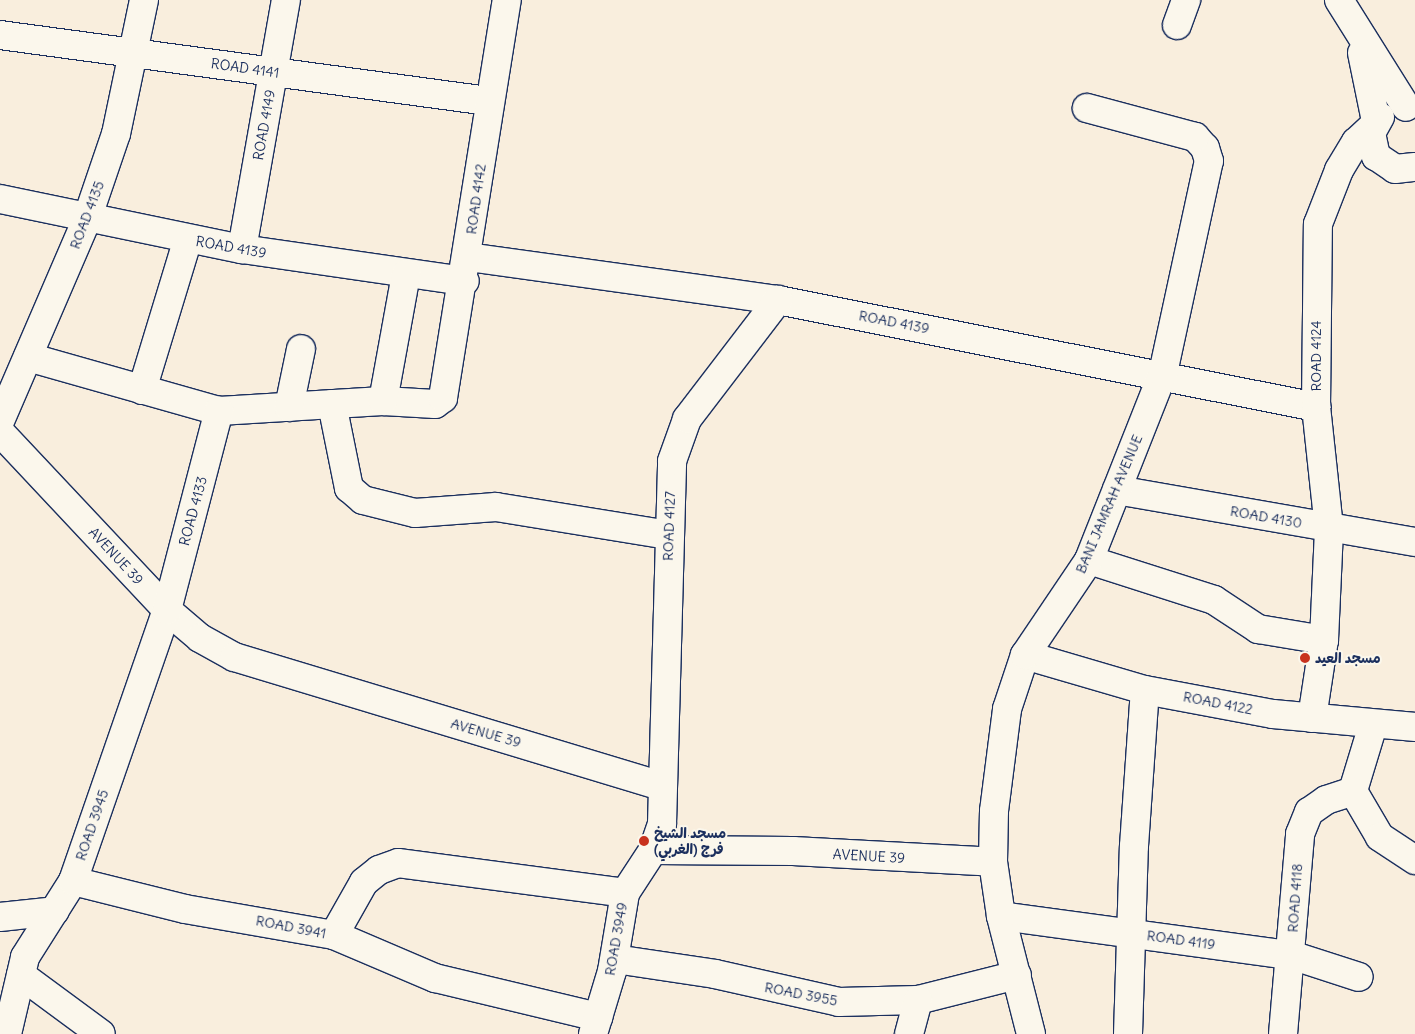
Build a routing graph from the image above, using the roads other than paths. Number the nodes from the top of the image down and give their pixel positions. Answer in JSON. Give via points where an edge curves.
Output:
{"nodes":[{"id":1,"x":144,"y":0,"type":"edge"},
{"id":2,"x":286,"y":0,"type":"edge"},
{"id":3,"x":508,"y":0,"type":"edge"},
{"id":4,"x":1339,"y":0,"type":"edge"},
{"id":5,"x":1357,"y":29,"type":"junction"},
{"id":6,"x":0,"y":35,"type":"edge"},
{"id":7,"x":135,"y":53,"type":"junction"},
{"id":8,"x":274,"y":72,"type":"junction"},
{"id":9,"x":490,"y":101,"type":"junction"},
{"id":10,"x":1087,"y":108,"type":"dead end"},
{"id":11,"x":1410,"y":109,"type":"edge"},
{"id":12,"x":1375,"y":124,"type":"junction"},
{"id":13,"x":1402,"y":170,"type":"edge"},
{"id":14,"x":1331,"y":186,"type":"junction"},
{"id":15,"x":0,"y":199,"type":"edge"},
{"id":16,"x":87,"y":219,"type":"junction"},
{"id":17,"x":188,"y":239,"type":"junction"},
{"id":18,"x":242,"y":249,"type":"junction"},
{"id":19,"x":467,"y":269,"type":"junction"},
{"id":20,"x":406,"y":274,"type":"junction"},
{"id":21,"x":778,"y":300,"type":"junction"},
{"id":22,"x":301,"y":349,"type":"dead end"},
{"id":23,"x":28,"y":357,"type":"junction"},
{"id":24,"x":1163,"y":373,"type":"junction"},
{"id":25,"x":142,"y":390,"type":"junction"},
{"id":26,"x":383,"y":401,"type":"junction"},
{"id":27,"x":332,"y":404,"type":"junction"},
{"id":28,"x":289,"y":407,"type":"junction"},
{"id":29,"x":1316,"y":407,"type":"junction"},
{"id":30,"x":219,"y":412,"type":"junction"},
{"id":31,"x":0,"y":421,"type":"edge"},
{"id":32,"x":0,"y":432,"type":"edge"},
{"id":33,"x":1117,"y":490,"type":"junction"},
{"id":34,"x":1329,"y":528,"type":"junction"},
{"id":35,"x":668,"y":535,"type":"junction"},
{"id":36,"x":1415,"y":542,"type":"edge"},
{"id":37,"x":1088,"y":560,"type":"junction"},
{"id":38,"x":167,"y":610,"type":"junction"},
{"id":39,"x":1324,"y":640,"type":"junction"},
{"id":40,"x":1025,"y":655,"type":"junction"},
{"id":41,"x":1145,"y":690,"type":"junction"},
{"id":42,"x":1312,"y":718,"type":"junction"},
{"id":43,"x":1373,"y":725,"type":"junction"},
{"id":44,"x":1415,"y":727,"type":"edge"},
{"id":45,"x":662,"y":786,"type":"junction"},
{"id":46,"x":1353,"y":791,"type":"junction"},
{"id":47,"x":653,"y":850,"type":"junction"},
{"id":48,"x":1415,"y":860,"type":"edge"},
{"id":49,"x":993,"y":862,"type":"junction"},
{"id":50,"x":73,"y":881,"type":"junction"},
{"id":51,"x":625,"y":893,"type":"junction"},
{"id":52,"x":55,"y":911,"type":"junction"},
{"id":53,"x":1001,"y":916,"type":"junction"},
{"id":54,"x":0,"y":917,"type":"edge"},
{"id":55,"x":1131,"y":934,"type":"junction"},
{"id":56,"x":334,"y":935,"type":"junction"},
{"id":57,"x":1291,"y":955,"type":"junction"},
{"id":58,"x":615,"y":959,"type":"junction"},
{"id":59,"x":1017,"y":975,"type":"junction"},
{"id":60,"x":21,"y":976,"type":"junction"},
{"id":61,"x":1359,"y":977,"type":"dead end"},
{"id":62,"x":918,"y":1000,"type":"junction"},
{"id":63,"x":595,"y":1026,"type":"edge"},
{"id":64,"x":7,"y":1034,"type":"edge"},
{"id":65,"x":100,"y":1034,"type":"edge"},
{"id":66,"x":909,"y":1034,"type":"edge"},
{"id":67,"x":1031,"y":1034,"type":"edge"},
{"id":68,"x":1128,"y":1034,"type":"edge"},
{"id":69,"x":1283,"y":1034,"type":"edge"}],
"edges":[{"from":1,"to":7,"type":"street","name":"ROAD 4135"},
{"from":2,"to":8,"type":"street","name":"ROAD 4149"},
{"from":3,"to":9,"type":"street","name":"ROAD 4142"},
{"from":4,"to":5,"type":"street"},
{"from":5,"to":11,"type":"street"},
{"from":5,"to":12,"type":"street"},
{"from":6,"to":7,"type":"street","name":"ROAD 4141"},
{"from":7,"to":8,"type":"street","name":"ROAD 4141"},
{"from":7,"to":16,"type":"street","name":"ROAD 4135","via":[[116,134]]},
{"from":8,"to":9,"type":"street","name":"ROAD 4141"},
{"from":8,"to":18,"type":"street","name":"ROAD 4149"},
{"from":9,"to":19,"type":"street","name":"ROAD 4142"},
{"from":10,"to":24,"type":"street","name":"BANI JAMRAH AVENUE","via":[[1182,131],[1195,137],[1205,148],[1209,161]]},
{"from":11,"to":12,"type":"street","name":"ROAD 4124","via":[[1390,109]]},
{"from":12,"to":13,"type":"street","via":[[1371,141]]},
{"from":12,"to":14,"type":"street","name":"ROAD 4124","via":[[1356,142]]},
{"from":13,"to":14,"type":"street"},
{"from":14,"to":29,"type":"street","name":"ROAD 4124","via":[[1318,224]]},
{"from":15,"to":16,"type":"street","name":"ROAD 4139"},
{"from":16,"to":17,"type":"street","name":"ROAD 4139"},
{"from":16,"to":23,"type":"street","name":"ROAD 4135"},
{"from":17,"to":18,"type":"street","name":"ROAD 4139"},
{"from":17,"to":25,"type":"street"},
{"from":18,"to":20,"type":"street","name":"ROAD 4139"},
{"from":19,"to":20,"type":"street","name":"ROAD 4139"},
{"from":19,"to":21,"type":"street","name":"ROAD 4139"},
{"from":19,"to":26,"type":"street","name":"ROAD 4142","via":[[443,398],[435,404]]},
{"from":20,"to":26,"type":"street"},
{"from":21,"to":24,"type":"street","name":"ROAD 4139"},
{"from":21,"to":35,"type":"street","name":"ROAD 4127","via":[[687,418],[672,461]]},
{"from":22,"to":28,"type":"street"},
{"from":23,"to":25,"type":"street"},
{"from":23,"to":31,"type":"street","name":"ROAD 4135"},
{"from":24,"to":29,"type":"street","name":"ROAD 4139"},
{"from":24,"to":33,"type":"street","name":"BANI JAMRAH AVENUE"},
{"from":25,"to":30,"type":"street"},
{"from":26,"to":27,"type":"street"},
{"from":27,"to":28,"type":"street"},
{"from":27,"to":35,"type":"street","via":[[349,488],[363,500],[415,513],[496,507]]},
{"from":28,"to":30,"type":"street"},
{"from":29,"to":34,"type":"street","name":"ROAD 4124"},
{"from":30,"to":38,"type":"street","name":"ROAD 4133"},
{"from":32,"to":38,"type":"street","name":"AVENUE 39"},
{"from":33,"to":34,"type":"street","name":"ROAD 4130"},
{"from":33,"to":37,"type":"street","name":"BANI JAMRAH AVENUE"},
{"from":34,"to":36,"type":"street","name":"ROAD 4130"},
{"from":34,"to":39,"type":"street","name":"ROAD 4124"},
{"from":35,"to":45,"type":"street","name":"ROAD 4127"},
{"from":37,"to":39,"type":"street","via":[[1214,600],[1258,629]]},
{"from":37,"to":40,"type":"street","name":"BANI JAMRAH AVENUE"},
{"from":38,"to":45,"type":"street","name":"AVENUE 39","via":[[200,638],[234,657]]},
{"from":38,"to":50,"type":"street","name":"ROAD 3945"},
{"from":39,"to":42,"type":"street","name":"ROAD 4124"},
{"from":40,"to":41,"type":"street","name":"ROAD 4122"},
{"from":40,"to":49,"type":"street","name":"BANI JAMRAH AVENUE","via":[[1003,726],[994,811]]},
{"from":41,"to":42,"type":"street","name":"ROAD 4122"},
{"from":41,"to":55,"type":"street"},
{"from":42,"to":43,"type":"street","name":"ROAD 4122"},
{"from":43,"to":44,"type":"street","name":"ROAD 4122"},
{"from":43,"to":46,"type":"street"},
{"from":45,"to":47,"type":"street","via":[[662,824]]},
{"from":46,"to":48,"type":"street","via":[[1380,837]]},
{"from":46,"to":57,"type":"street","name":"ROAD 4118","via":[[1326,800],[1309,812],[1300,834]]},
{"from":47,"to":49,"type":"street","name":"AVENUE 39","via":[[793,852]]},
{"from":47,"to":51,"type":"street","name":"ROAD 3949"},
{"from":49,"to":53,"type":"street","name":"BANI JAMRAH AVENUE"},
{"from":50,"to":52,"type":"street","name":"ROAD 3945"},
{"from":50,"to":56,"type":"street","name":"ROAD 3941","via":[[184,909]]},
{"from":51,"to":56,"type":"street","name":"ROAD 3941","via":[[398,863],[379,870],[364,882]]},
{"from":51,"to":58,"type":"street","name":"ROAD 3949"},
{"from":52,"to":54,"type":"street"},
{"from":52,"to":60,"type":"street","name":"ROAD 3945","via":[[34,939]]},
{"from":53,"to":55,"type":"street","name":"ROAD 4119"},
{"from":53,"to":59,"type":"street","name":"BANI JAMRAH AVENUE"},
{"from":55,"to":57,"type":"street","name":"ROAD 4119"},
{"from":55,"to":68,"type":"street"},
{"from":56,"to":63,"type":"street","via":[[435,978]]},
{"from":57,"to":61,"type":"street","name":"ROAD 4119"},
{"from":57,"to":69,"type":"street","name":"ROAD 4118"},
{"from":58,"to":62,"type":"street","name":"ROAD 3955","via":[[716,974],[839,1002]]},
{"from":58,"to":63,"type":"street","name":"ROAD 3949"},
{"from":59,"to":62,"type":"street","name":"ROAD 3955"},
{"from":59,"to":67,"type":"street","name":"BANI JAMRAH AVENUE"},
{"from":60,"to":64,"type":"street","name":"ROAD 3945"},
{"from":60,"to":65,"type":"street"},
{"from":62,"to":66,"type":"street"}]}
